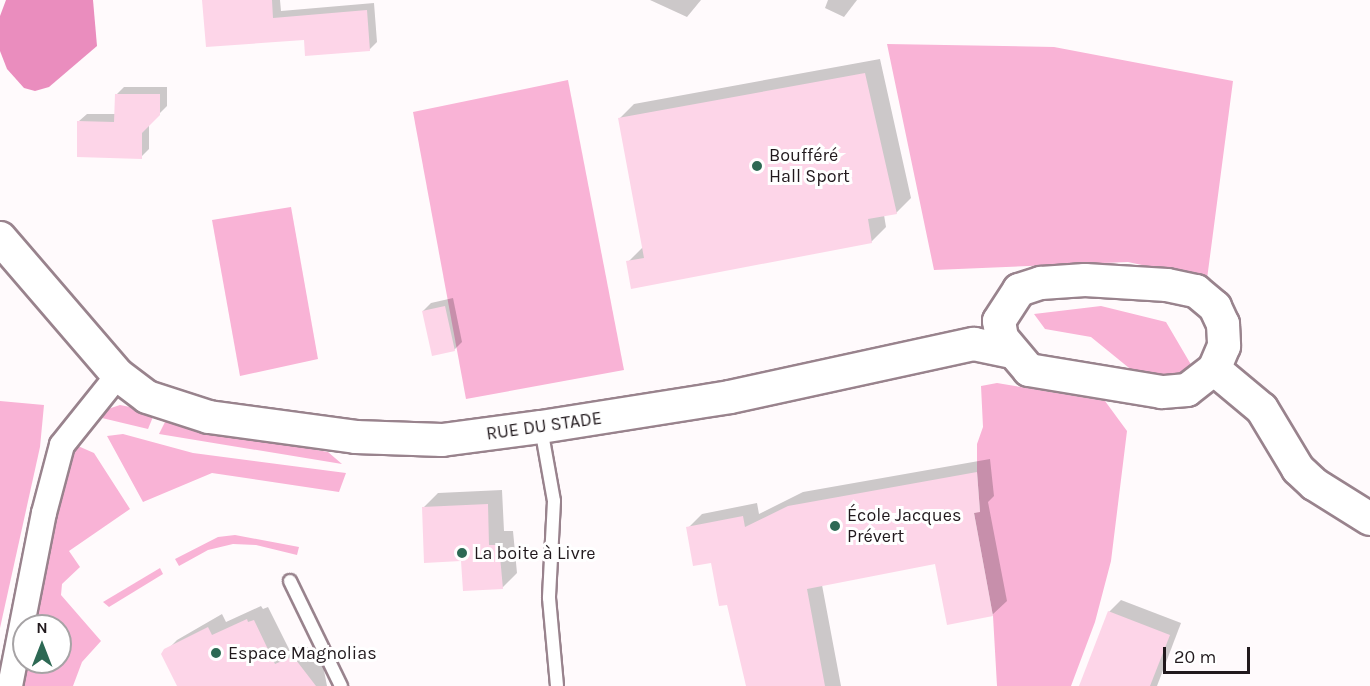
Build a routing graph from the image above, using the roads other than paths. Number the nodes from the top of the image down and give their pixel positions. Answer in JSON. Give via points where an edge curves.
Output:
{"nodes":[{"id":1,"x":0,"y":238,"type":"edge"},
{"id":2,"x":999,"y":321,"type":"junction"},
{"id":3,"x":974,"y":344,"type":"junction"},
{"id":4,"x":1011,"y":352,"type":"junction"},
{"id":5,"x":1214,"y":369,"type":"junction"},
{"id":6,"x":118,"y":375,"type":"junction"},
{"id":7,"x":541,"y":427,"type":"junction"},
{"id":8,"x":1370,"y":519,"type":"edge"},
{"id":9,"x":290,"y":581,"type":"dead end"},
{"id":10,"x":7,"y":672,"type":"edge"},
{"id":11,"x":341,"y":686,"type":"edge"},
{"id":12,"x":557,"y":686,"type":"edge"}],
"edges":[{"from":1,"to":6,"type":"street","name":"RUE DU STADE"},
{"from":2,"to":3,"type":"street"},
{"from":2,"to":4,"type":"street"},
{"from":2,"to":5,"type":"street","via":[[1019,290],[1041,283],[1121,281],[1196,291],[1215,307],[1223,324],[1224,346]]},
{"from":3,"to":4,"type":"street","name":"RUE DU STADE"},
{"from":3,"to":7,"type":"street","name":"RUE DU STADE","via":[[730,397]]},
{"from":4,"to":5,"type":"street","via":[[1029,370],[1162,392],[1187,390]]},
{"from":5,"to":8,"type":"street","via":[[1262,409],[1298,469],[1314,484]]},
{"from":6,"to":7,"type":"street","name":"RUE DU STADE","via":[[147,397],[208,417],[270,427],[356,437],[442,440]]},
{"from":6,"to":10,"type":"street","via":[[62,445]]},
{"from":7,"to":12,"type":"lane","via":[[554,501],[549,598]]},
{"from":9,"to":11,"type":"lane"}]}
